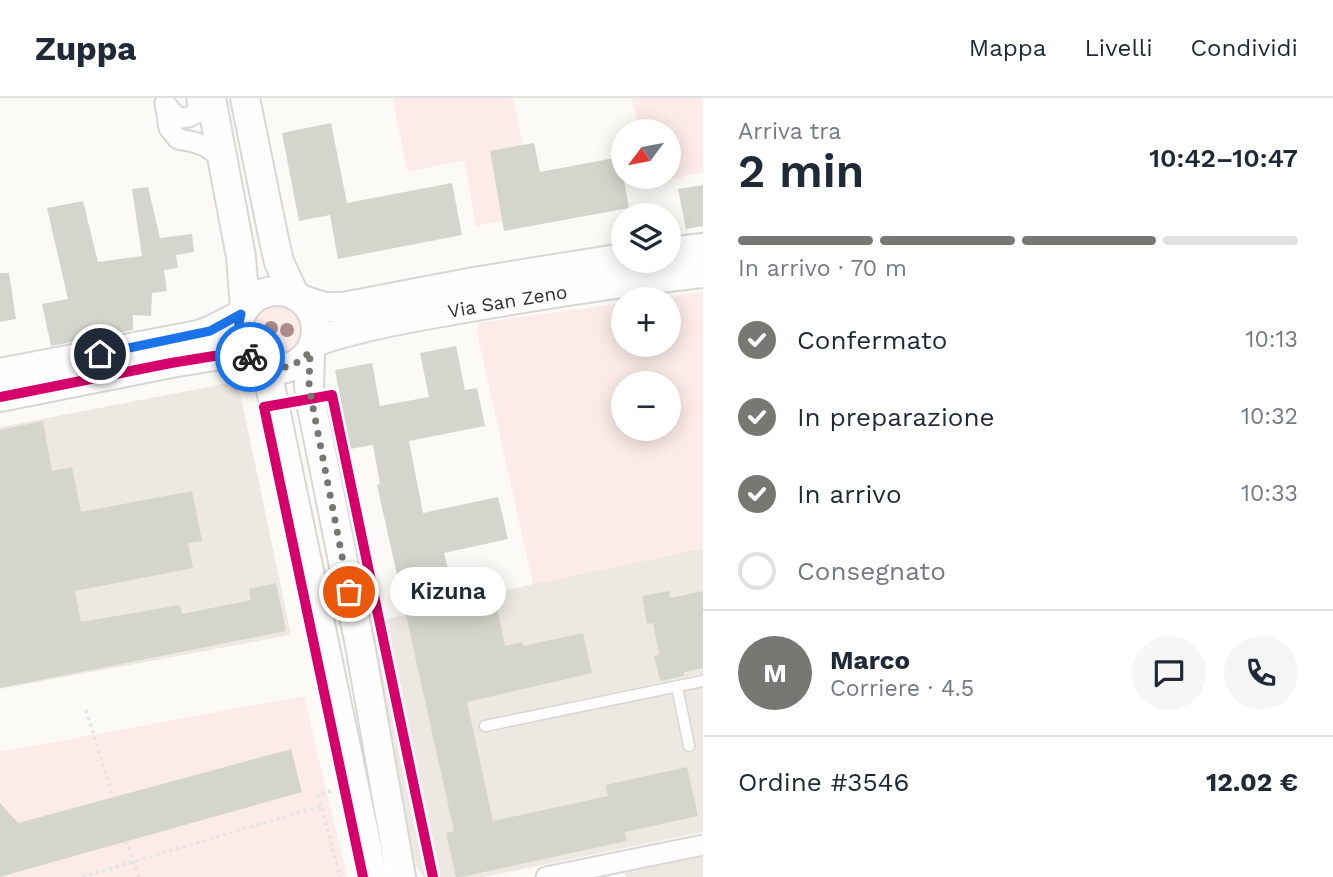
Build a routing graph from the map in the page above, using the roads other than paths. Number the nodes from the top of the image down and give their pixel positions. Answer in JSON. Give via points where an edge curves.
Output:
{"nodes":[{"id":1,"x":197,"y":98,"type":"edge"},
{"id":2,"x":211,"y":98,"type":"edge"},
{"id":3,"x":246,"y":98,"type":"edge"},
{"id":4,"x":225,"y":163,"type":"junction"},
{"id":5,"x":703,"y":248,"type":"edge"},
{"id":6,"x":681,"y":251,"type":"edge"},
{"id":7,"x":611,"y":260,"type":"edge"},
{"id":8,"x":703,"y":274,"type":"edge"},
{"id":9,"x":298,"y":297,"type":"junction"},
{"id":10,"x":243,"y":311,"type":"junction"},
{"id":11,"x":312,"y":346,"type":"junction"},
{"id":12,"x":252,"y":359,"type":"junction"},
{"id":13,"x":0,"y":373,"type":"edge"},
{"id":14,"x":0,"y":397,"type":"edge"},
{"id":15,"x":703,"y":681,"type":"edge"},
{"id":16,"x":677,"y":687,"type":"junction"},
{"id":17,"x":485,"y":726,"type":"dead end"},
{"id":18,"x":689,"y":746,"type":"dead end"},
{"id":19,"x":703,"y":845,"type":"edge"},
{"id":20,"x":373,"y":877,"type":"edge"},
{"id":21,"x":401,"y":877,"type":"edge"},
{"id":22,"x":546,"y":877,"type":"edge"}],
"edges":[{"from":1,"to":4,"type":"street","via":[[198,112],[189,117],[177,118],[165,103],[169,128],[178,139],[214,150]]},
{"from":2,"to":4,"type":"main road"},
{"from":3,"to":9,"type":"main road","via":[[279,262]]},
{"from":4,"to":10,"type":"main road","via":[[241,257]]},
{"from":5,"to":6,"type":"main road"},
{"from":7,"to":9,"type":"main road","name":"Via San Zeno","via":[[343,307],[324,307]]},
{"from":8,"to":11,"type":"main road","name":"Via San Zeno","via":[[630,281],[383,323]]},
{"from":9,"to":10,"type":"main road","via":[[267,292],[251,300]]},
{"from":9,"to":11,"type":"main road","via":[[313,315]]},
{"from":10,"to":12,"type":"main road","via":[[238,335]]},
{"from":10,"to":13,"type":"main road","via":[[198,335]]},
{"from":11,"to":12,"type":"main road","via":[[301,360],[280,369]]},
{"from":11,"to":21,"type":"main road","via":[[312,407]]},
{"from":12,"to":14,"type":"main road","via":[[214,356]]},
{"from":12,"to":20,"type":"main road","via":[[270,385]]},
{"from":15,"to":16,"type":"lane"},
{"from":16,"to":17,"type":"lane"},
{"from":16,"to":18,"type":"lane"},
{"from":19,"to":22,"type":"street"}]}
